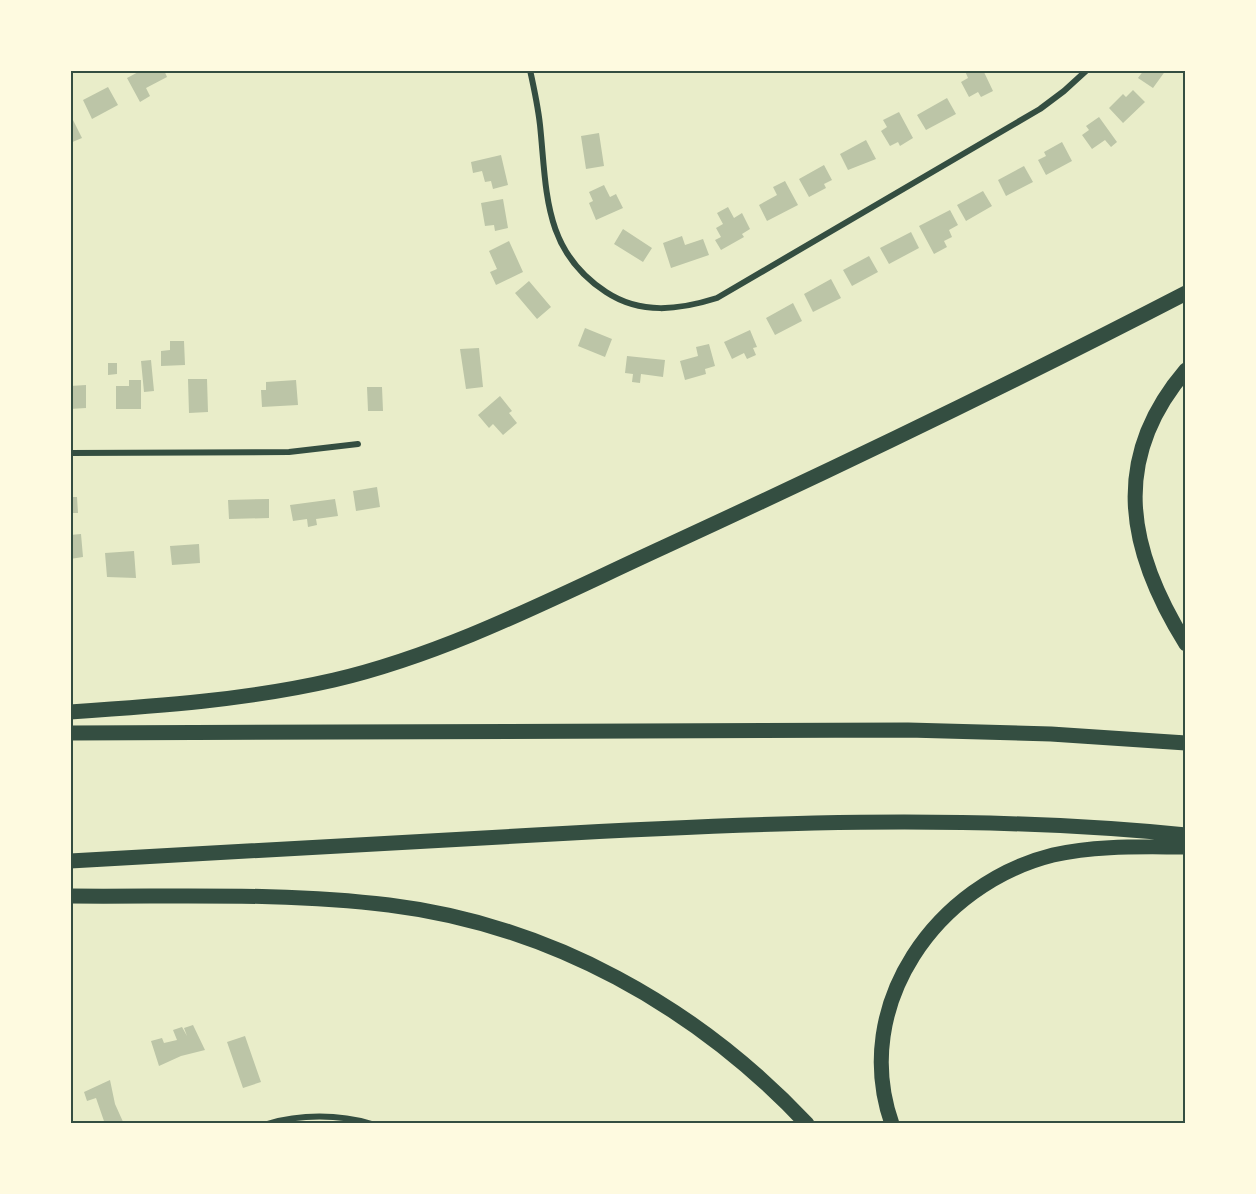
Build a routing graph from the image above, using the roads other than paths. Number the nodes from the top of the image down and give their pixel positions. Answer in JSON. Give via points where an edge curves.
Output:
{"nodes":[{"id":1,"x":530,"y":70,"type":"edge"},
{"id":2,"x":1087,"y":70,"type":"edge"},
{"id":3,"x":1185,"y":293,"type":"edge"},
{"id":4,"x":1185,"y":370,"type":"edge"},
{"id":5,"x":358,"y":444,"type":"dead end"},
{"id":6,"x":70,"y":453,"type":"edge"},
{"id":7,"x":1185,"y":644,"type":"edge"},
{"id":8,"x":70,"y":712,"type":"edge"},
{"id":9,"x":70,"y":733,"type":"edge"},
{"id":10,"x":1185,"y":743,"type":"edge"},
{"id":11,"x":1185,"y":835,"type":"edge"},
{"id":12,"x":1185,"y":847,"type":"edge"},
{"id":13,"x":70,"y":861,"type":"edge"},
{"id":14,"x":70,"y":896,"type":"edge"},
{"id":15,"x":267,"y":1124,"type":"edge"},
{"id":16,"x":372,"y":1124,"type":"edge"},
{"id":17,"x":807,"y":1124,"type":"edge"},
{"id":18,"x":892,"y":1124,"type":"edge"}],
"edges":[{"from":1,"to":2,"type":"street","via":[[540,122],[546,192],[561,245],[575,266],[611,295],[646,307],[669,309],[717,298],[1040,109]]},
{"from":3,"to":8,"type":"highway","via":[[745,510],[443,645],[336,679],[270,693]]},
{"from":4,"to":7,"type":"highway","via":[[1158,408],[1145,438],[1134,503],[1137,539],[1148,574]]},
{"from":5,"to":6,"type":"street","via":[[289,452]]},
{"from":9,"to":10,"type":"highway","via":[[908,730]]},
{"from":11,"to":13,"type":"highway","via":[[1023,823],[757,822]]},
{"from":12,"to":18,"type":"highway","via":[[1086,849],[1052,856],[1021,866],[984,886],[952,910],[928,933],[910,960],[886,1014],[882,1079]]},
{"from":14,"to":17,"type":"highway","via":[[342,901],[389,905],[486,925],[594,965],[644,991],[747,1064]]},
{"from":15,"to":16,"type":"street","via":[[309,1117]]}]}
